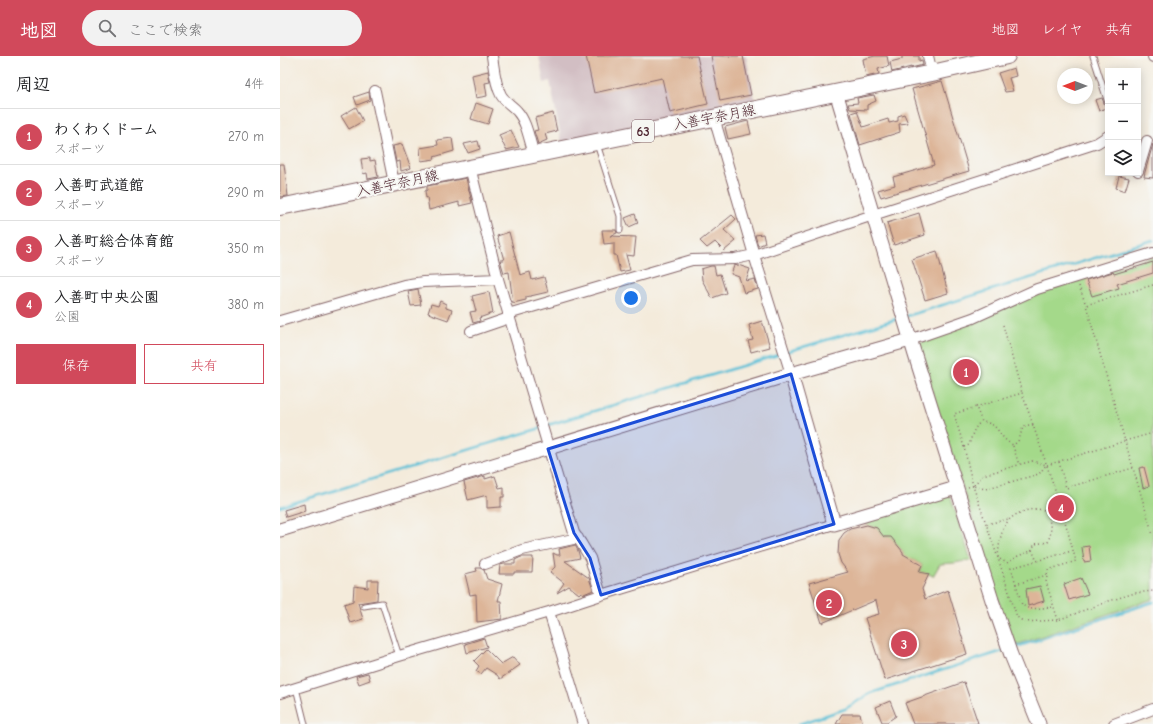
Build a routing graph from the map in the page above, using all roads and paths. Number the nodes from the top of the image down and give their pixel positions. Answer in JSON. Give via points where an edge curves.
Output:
{"nodes":[{"id":1,"x":492,"y":56,"type":"edge"},
{"id":2,"x":928,"y":56,"type":"edge"},
{"id":3,"x":1007,"y":56,"type":"edge"},
{"id":4,"x":1093,"y":56,"type":"edge"},
{"id":5,"x":972,"y":60,"type":"edge"},
{"id":6,"x":932,"y":72,"type":"junction"},
{"id":7,"x":375,"y":91,"type":"dead end"},
{"id":8,"x":836,"y":92,"type":"junction"},
{"id":9,"x":1105,"y":94,"type":"edge"},
{"id":10,"x":714,"y":116,"type":"junction"},
{"id":11,"x":1105,"y":138,"type":"edge"},
{"id":12,"x":596,"y":141,"type":"junction"},
{"id":13,"x":1146,"y":141,"type":"edge"},
{"id":14,"x":534,"y":154,"type":"junction"},
{"id":15,"x":1141,"y":160,"type":"edge"},
{"id":16,"x":470,"y":167,"type":"junction"},
{"id":17,"x":394,"y":183,"type":"junction"},
{"id":18,"x":280,"y":207,"type":"edge"},
{"id":19,"x":873,"y":215,"type":"junction"},
{"id":20,"x":620,"y":230,"type":"dead end"},
{"id":21,"x":1153,"y":253,"type":"edge"},
{"id":22,"x":754,"y":255,"type":"junction"},
{"id":23,"x":498,"y":279,"type":"junction"},
{"id":24,"x":1078,"y":283,"type":"dead end"},
{"id":25,"x":1153,"y":285,"type":"edge"},
{"id":26,"x":1086,"y":305,"type":"junction"},
{"id":27,"x":509,"y":316,"type":"junction"},
{"id":28,"x":280,"y":321,"type":"edge"},
{"id":29,"x":1003,"y":325,"type":"dead end"},
{"id":30,"x":471,"y":331,"type":"dead end"},
{"id":31,"x":910,"y":340,"type":"junction"},
{"id":32,"x":791,"y":374,"type":"junction"},
{"id":33,"x":1022,"y":393,"type":"junction"},
{"id":34,"x":976,"y":408,"type":"junction"},
{"id":35,"x":982,"y":422,"type":"junction"},
{"id":36,"x":1033,"y":425,"type":"junction"},
{"id":37,"x":1153,"y":433,"type":"edge"},
{"id":38,"x":1125,"y":441,"type":"junction"},
{"id":39,"x":1013,"y":445,"type":"junction"},
{"id":40,"x":964,"y":446,"type":"junction"},
{"id":41,"x":548,"y":449,"type":"junction"},
{"id":42,"x":1059,"y":461,"type":"junction"},
{"id":43,"x":1019,"y":465,"type":"junction"},
{"id":44,"x":1046,"y":465,"type":"junction"},
{"id":45,"x":1133,"y":468,"type":"junction"},
{"id":46,"x":973,"y":486,"type":"junction"},
{"id":47,"x":956,"y":488,"type":"junction"},
{"id":48,"x":1061,"y":507,"type":"junction"},
{"id":49,"x":1047,"y":510,"type":"junction"},
{"id":50,"x":1009,"y":519,"type":"junction"},
{"id":51,"x":834,"y":524,"type":"junction"},
{"id":52,"x":986,"y":524,"type":"junction"},
{"id":53,"x":280,"y":530,"type":"edge"},
{"id":54,"x":1153,"y":535,"type":"edge"},
{"id":55,"x":578,"y":538,"type":"junction"},
{"id":56,"x":1032,"y":550,"type":"junction"},
{"id":57,"x":1073,"y":551,"type":"junction"},
{"id":58,"x":998,"y":558,"type":"junction"},
{"id":59,"x":1037,"y":561,"type":"junction"},
{"id":60,"x":485,"y":564,"type":"dead end"},
{"id":61,"x":1047,"y":575,"type":"junction"},
{"id":62,"x":1016,"y":584,"type":"junction"},
{"id":63,"x":1153,"y":591,"type":"edge"},
{"id":64,"x":601,"y":595,"type":"junction"},
{"id":65,"x":364,"y":606,"type":"dead end"},
{"id":66,"x":1054,"y":607,"type":"junction"},
{"id":67,"x":549,"y":612,"type":"junction"},
{"id":68,"x":1058,"y":620,"type":"junction"},
{"id":69,"x":399,"y":656,"type":"junction"},
{"id":70,"x":296,"y":688,"type":"junction"},
{"id":71,"x":280,"y":693,"type":"edge"},
{"id":72,"x":1153,"y":708,"type":"edge"},
{"id":73,"x":305,"y":724,"type":"edge"},
{"id":74,"x":583,"y":724,"type":"edge"},
{"id":75,"x":1039,"y":724,"type":"edge"},
{"id":76,"x":1114,"y":724,"type":"edge"}],
"edges":[{"from":1,"to":14,"type":"street","via":[[502,97],[524,121]]},
{"from":2,"to":6,"type":"street"},
{"from":3,"to":5,"type":"main road","name":"入善宇奈月線","number":"63"},
{"from":4,"to":9,"type":"lane"},
{"from":5,"to":6,"type":"main road","name":"入善宇奈月線","number":"63"},
{"from":6,"to":8,"type":"main road","name":"入善宇奈月線","number":"63"},
{"from":7,"to":17,"type":"street"},
{"from":8,"to":10,"type":"main road","name":"入善宇奈月線","number":"63"},
{"from":8,"to":19,"type":"street"},
{"from":10,"to":12,"type":"main road","name":"入善宇奈月線","number":"63"},
{"from":10,"to":22,"type":"street"},
{"from":11,"to":19,"type":"street","via":[[1097,143]]},
{"from":12,"to":14,"type":"main road","name":"入善宇奈月線","number":"63"},
{"from":12,"to":20,"type":"lane","via":[[620,216]]},
{"from":13,"to":15,"type":"street"},
{"from":14,"to":16,"type":"main road","name":"入善宇奈月線","number":"63"},
{"from":16,"to":17,"type":"main road","name":"入善宇奈月線","number":"63"},
{"from":16,"to":23,"type":"street"},
{"from":17,"to":18,"type":"main road","name":"入善宇奈月線","number":"63"},
{"from":19,"to":22,"type":"street"},
{"from":19,"to":31,"type":"street"},
{"from":21,"to":31,"type":"street","via":[[1037,289],[973,318]]},
{"from":22,"to":27,"type":"street","via":[[735,259],[692,260]]},
{"from":22,"to":32,"type":"street"},
{"from":23,"to":27,"type":"street"},
{"from":23,"to":28,"type":"street","via":[[404,285]]},
{"from":24,"to":26,"type":"path"},
{"from":25,"to":26,"type":"path"},
{"from":26,"to":38,"type":"path"},
{"from":27,"to":30,"type":"street"},
{"from":27,"to":41,"type":"street"},
{"from":29,"to":33,"type":"path"},
{"from":31,"to":32,"type":"street"},
{"from":31,"to":47,"type":"street"},
{"from":32,"to":41,"type":"street"},
{"from":32,"to":51,"type":"street"},
{"from":33,"to":34,"type":"path"},
{"from":33,"to":36,"type":"path"},
{"from":34,"to":35,"type":"path"},
{"from":34,"to":40,"type":"path","via":[[954,414]]},
{"from":35,"to":39,"type":"path","via":[[989,422],[996,427],[1008,443]]},
{"from":35,"to":40,"type":"path","via":[[976,425],[969,445]]},
{"from":36,"to":39,"type":"path","via":[[1024,427],[1018,442]]},
{"from":36,"to":44,"type":"path"},
{"from":37,"to":38,"type":"path"},
{"from":38,"to":42,"type":"path"},
{"from":38,"to":45,"type":"path"},
{"from":39,"to":43,"type":"path"},
{"from":40,"to":46,"type":"path"},
{"from":41,"to":53,"type":"street"},
{"from":41,"to":55,"type":"street","via":[[574,533]]},
{"from":42,"to":44,"type":"path"},
{"from":42,"to":45,"type":"path","via":[[1066,488]]},
{"from":43,"to":44,"type":"path","via":[[1032,461]]},
{"from":43,"to":46,"type":"path","via":[[983,475]]},
{"from":44,"to":46,"type":"path","via":[[1039,474],[985,489]]},
{"from":44,"to":48,"type":"path"},
{"from":45,"to":54,"type":"path"},
{"from":46,"to":47,"type":"path"},
{"from":46,"to":52,"type":"path"},
{"from":47,"to":51,"type":"street"},
{"from":47,"to":75,"type":"street","via":[[1011,655]]},
{"from":48,"to":49,"type":"path"},
{"from":48,"to":57,"type":"path"},
{"from":49,"to":50,"type":"path","via":[[1024,511]]},
{"from":49,"to":56,"type":"path","via":[[1051,532],[1048,542],[1035,544]]},
{"from":50,"to":52,"type":"path"},
{"from":50,"to":58,"type":"path","via":[[1002,532]]},
{"from":51,"to":64,"type":"street"},
{"from":52,"to":58,"type":"path"},
{"from":55,"to":60,"type":"street","via":[[522,550]]},
{"from":55,"to":64,"type":"street","via":[[590,558]]},
{"from":56,"to":58,"type":"path","via":[[1007,563]]},
{"from":56,"to":59,"type":"path"},
{"from":57,"to":59,"type":"path"},
{"from":57,"to":61,"type":"path","via":[[1076,561],[1048,570]]},
{"from":58,"to":68,"type":"path","via":[[1017,617],[1024,622]]},
{"from":59,"to":62,"type":"path","via":[[1011,568]]},
{"from":61,"to":62,"type":"path"},
{"from":61,"to":66,"type":"path","via":[[1046,582]]},
{"from":62,"to":66,"type":"path","via":[[1022,605],[1030,609]]},
{"from":63,"to":68,"type":"path","via":[[1135,593]]},
{"from":64,"to":67,"type":"street"},
{"from":65,"to":69,"type":"lane","via":[[382,603]]},
{"from":66,"to":68,"type":"path"},
{"from":67,"to":69,"type":"street"},
{"from":67,"to":74,"type":"street"},
{"from":69,"to":70,"type":"street"},
{"from":70,"to":71,"type":"street"},
{"from":70,"to":73,"type":"lane"},
{"from":72,"to":76,"type":"street"}]}
